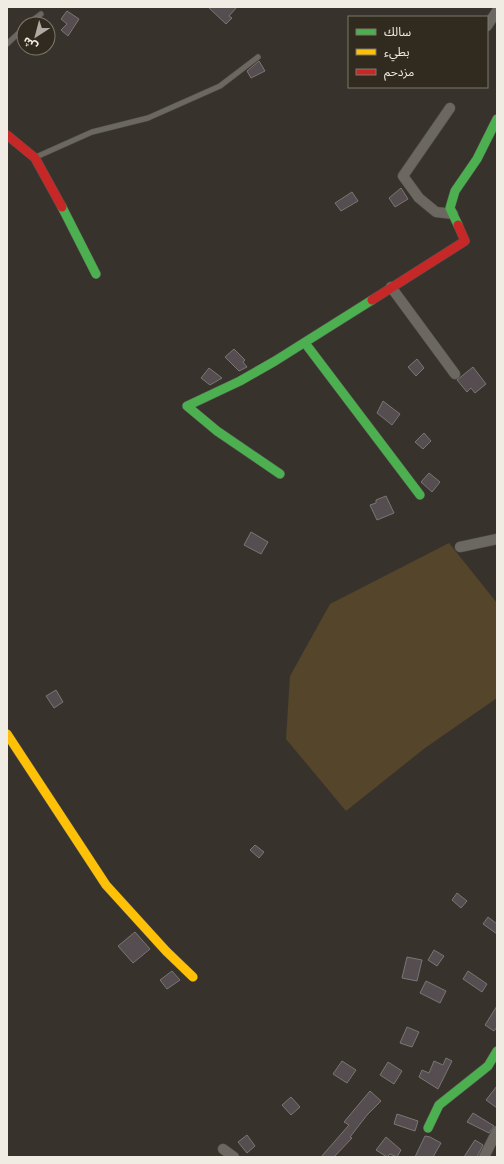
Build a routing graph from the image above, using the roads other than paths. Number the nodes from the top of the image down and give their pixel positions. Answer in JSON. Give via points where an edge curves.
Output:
{"nodes":[{"id":1,"x":497,"y":11,"type":"edge"},
{"id":2,"x":41,"y":14,"type":"dead end"},
{"id":3,"x":38,"y":16,"type":"edge"},
{"id":4,"x":488,"y":24,"type":"edge"},
{"id":5,"x":16,"y":36,"type":"edge"},
{"id":6,"x":7,"y":44,"type":"edge"},
{"id":7,"x":258,"y":57,"type":"dead end"},
{"id":8,"x":450,"y":108,"type":"dead end"},
{"id":9,"x":497,"y":119,"type":"edge"},
{"id":10,"x":7,"y":135,"type":"edge"},
{"id":11,"x":35,"y":158,"type":"junction"},
{"id":12,"x":453,"y":214,"type":"junction"},
{"id":13,"x":96,"y":274,"type":"dead end"},
{"id":14,"x":391,"y":286,"type":"junction"},
{"id":15,"x":305,"y":343,"type":"junction"},
{"id":16,"x":455,"y":374,"type":"dead end"},
{"id":17,"x":280,"y":474,"type":"dead end"},
{"id":18,"x":420,"y":495,"type":"dead end"},
{"id":19,"x":497,"y":539,"type":"edge"},
{"id":20,"x":460,"y":547,"type":"dead end"},
{"id":21,"x":7,"y":734,"type":"edge"},
{"id":22,"x":193,"y":977,"type":"dead end"},
{"id":23,"x":497,"y":1051,"type":"edge"},
{"id":24,"x":428,"y":1128,"type":"dead end"},
{"id":25,"x":497,"y":1131,"type":"edge"},
{"id":26,"x":223,"y":1149,"type":"dead end"},
{"id":27,"x":234,"y":1157,"type":"edge"},
{"id":28,"x":484,"y":1157,"type":"edge"}],
"edges":[{"from":1,"to":4,"type":"street"},
{"from":2,"to":3,"type":"lane"},
{"from":5,"to":6,"type":"lane"},
{"from":7,"to":11,"type":"lane","via":[[220,86],[148,118],[92,132]]},
{"from":8,"to":12,"type":"street","via":[[403,176],[419,198],[436,212]]},
{"from":9,"to":12,"type":"street","via":[[477,159],[455,191],[450,208]]},
{"from":10,"to":11,"type":"street"},
{"from":11,"to":13,"type":"street"},
{"from":12,"to":14,"type":"street","via":[[465,241]]},
{"from":14,"to":15,"type":"street"},
{"from":14,"to":16,"type":"street"},
{"from":15,"to":17,"type":"street","via":[[246,377],[187,406],[217,431]]},
{"from":15,"to":18,"type":"street"},
{"from":19,"to":20,"type":"street"},
{"from":21,"to":22,"type":"street","via":[[106,886]]},
{"from":23,"to":24,"type":"street","via":[[488,1066],[439,1105]]},
{"from":25,"to":28,"type":"street"},
{"from":26,"to":27,"type":"street"}]}
